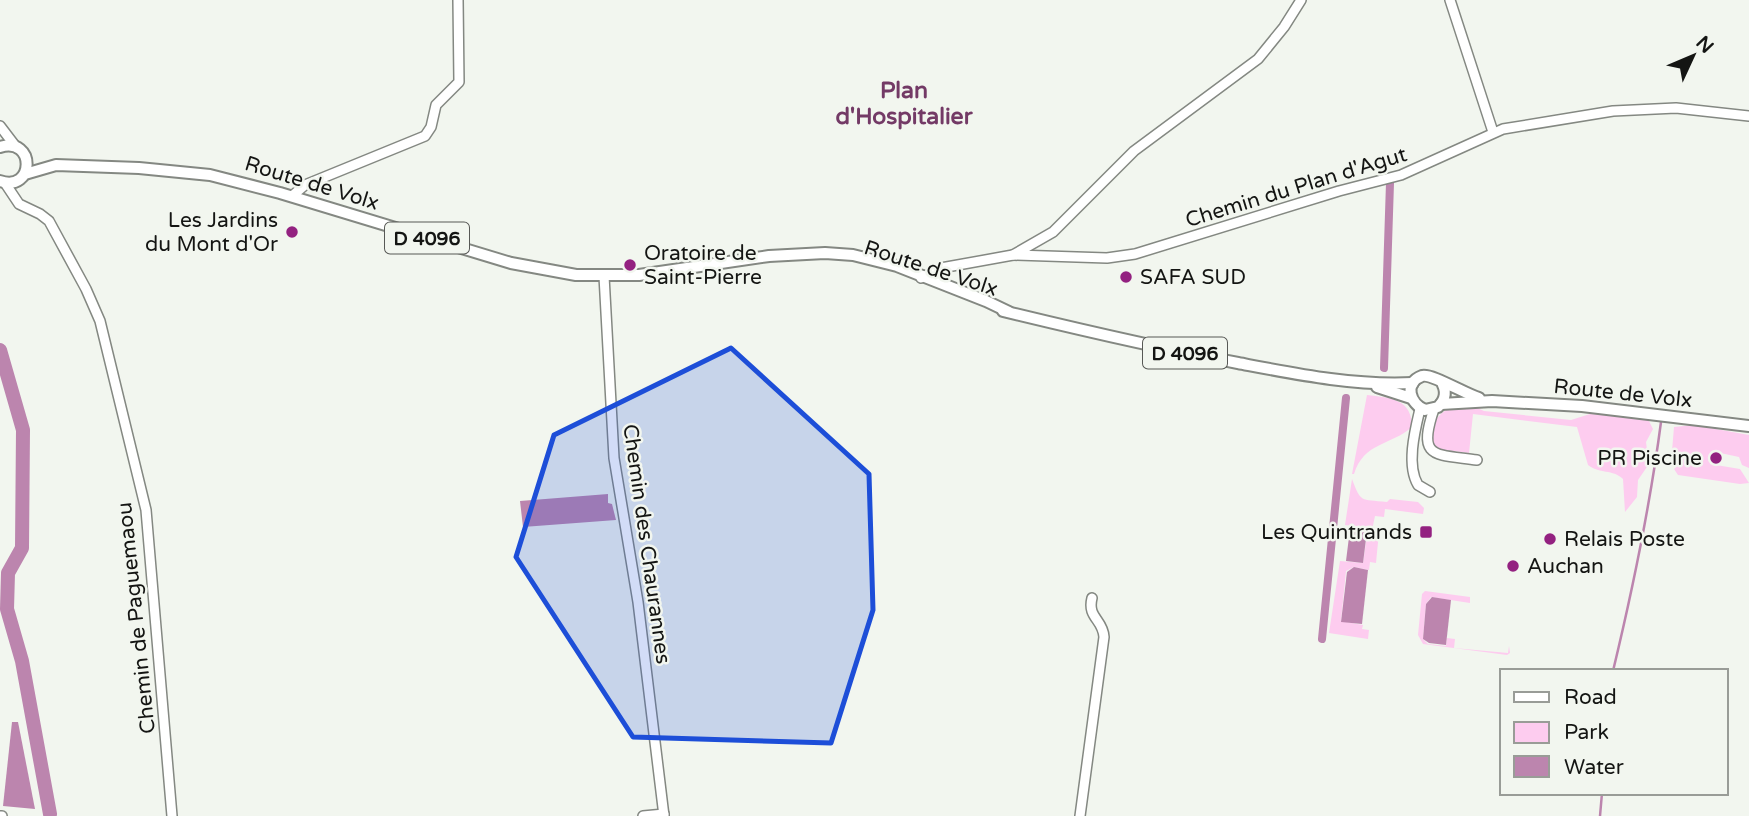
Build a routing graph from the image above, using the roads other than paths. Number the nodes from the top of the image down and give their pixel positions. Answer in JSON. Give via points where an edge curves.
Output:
{"nodes":[{"id":1,"x":458,"y":0,"type":"edge"},
{"id":2,"x":1301,"y":0,"type":"edge"},
{"id":3,"x":1450,"y":0,"type":"edge"},
{"id":4,"x":1749,"y":116,"type":"edge"},
{"id":5,"x":0,"y":126,"type":"edge"},
{"id":6,"x":1493,"y":132,"type":"junction"},
{"id":7,"x":0,"y":147,"type":"edge"},
{"id":8,"x":16,"y":147,"type":"junction"},
{"id":9,"x":25,"y":156,"type":"junction"},
{"id":10,"x":56,"y":165,"type":"junction"},
{"id":11,"x":22,"y":177,"type":"junction"},
{"id":12,"x":2,"y":182,"type":"edge"},
{"id":13,"x":292,"y":196,"type":"junction"},
{"id":14,"x":16,"y":200,"type":"junction"},
{"id":15,"x":800,"y":255,"type":"junction"},
{"id":16,"x":1013,"y":255,"type":"junction"},
{"id":17,"x":876,"y":267,"type":"junction"},
{"id":18,"x":604,"y":276,"type":"junction"},
{"id":19,"x":925,"y":276,"type":"junction"},
{"id":20,"x":1009,"y":312,"type":"junction"},
{"id":21,"x":1441,"y":381,"type":"junction"},
{"id":22,"x":1364,"y":383,"type":"junction"},
{"id":23,"x":1413,"y":383,"type":"junction"},
{"id":24,"x":1411,"y":398,"type":"junction"},
{"id":25,"x":1492,"y":401,"type":"junction"},
{"id":26,"x":1438,"y":407,"type":"junction"},
{"id":27,"x":1420,"y":409,"type":"junction"},
{"id":28,"x":1749,"y":426,"type":"edge"},
{"id":29,"x":1477,"y":460,"type":"dead end"},
{"id":30,"x":1430,"y":492,"type":"dead end"},
{"id":31,"x":1092,"y":598,"type":"dead end"},
{"id":32,"x":664,"y":815,"type":"edge"},
{"id":33,"x":172,"y":816,"type":"edge"},
{"id":34,"x":643,"y":816,"type":"edge"},
{"id":35,"x":1080,"y":816,"type":"edge"}],
"edges":[{"from":1,"to":13,"type":"street","via":[[459,82],[436,106],[425,136],[305,185]]},
{"from":2,"to":16,"type":"street","via":[[1251,65],[1134,151],[1053,232]]},
{"from":3,"to":6,"type":"street"},
{"from":4,"to":6,"type":"street","name":"Chemin du Plan d'Agut","via":[[1676,108],[1613,111]]},
{"from":5,"to":8,"type":"street"},
{"from":6,"to":16,"type":"street","name":"Chemin du Plan d'Agut","via":[[1401,175],[1135,254],[1107,258]]},
{"from":7,"to":8,"type":"main road"},
{"from":8,"to":9,"type":"main road"},
{"from":9,"to":10,"type":"main road","name":"Route de Volx","number":"D 4096"},
{"from":9,"to":11,"type":"main road","via":[[27,168]]},
{"from":10,"to":11,"type":"main road","name":"Route de Volx","number":"D 4096"},
{"from":10,"to":13,"type":"main road","name":"Route de Volx","number":"D 4096","via":[[199,173]]},
{"from":11,"to":12,"type":"main road","name":"Route de Volx"},
{"from":11,"to":14,"type":"street"},
{"from":12,"to":14,"type":"street"},
{"from":13,"to":18,"type":"main road","name":"Route de Volx","number":"D 4096","via":[[510,263]]},
{"from":14,"to":33,"type":"street","name":"Chemin de Paguemaou","via":[[49,221],[92,301],[107,346],[148,518]]},
{"from":15,"to":17,"type":"main road","name":"Route de Volx","number":"D 4096"},
{"from":15,"to":18,"type":"main road","name":"Route de Volx","number":"D 4096"},
{"from":15,"to":19,"type":"main road","name":"Route de Volx","number":"D 4096","via":[[853,255]]},
{"from":16,"to":19,"type":"street","via":[[941,268]]},
{"from":17,"to":19,"type":"street"},
{"from":17,"to":20,"type":"main road","name":"Route de Volx","number":"D 4096"},
{"from":18,"to":32,"type":"street","name":"Chemin des Chaurannes","via":[[614,458],[638,602]]},
{"from":19,"to":20,"type":"main road","name":"Route de Volx","number":"D 4096"},
{"from":20,"to":22,"type":"main road","name":"Route de Volx","number":"D 4096","via":[[1144,345]]},
{"from":21,"to":23,"type":"main road","via":[[1427,375]]},
{"from":21,"to":25,"type":"main road","name":"Route de Volx"},
{"from":21,"to":26,"type":"main road","via":[[1445,393]]},
{"from":22,"to":23,"type":"main road","name":"Route de Volx","number":"D 4096"},
{"from":22,"to":24,"type":"main road","name":"Route de Volx","number":"D 4096"},
{"from":23,"to":24,"type":"main road"},
{"from":24,"to":27,"type":"main road"},
{"from":25,"to":26,"type":"main road","name":"Route de Volx"},
{"from":25,"to":28,"type":"main road","name":"Route de Volx","via":[[1582,406]]},
{"from":26,"to":27,"type":"main road"},
{"from":26,"to":29,"type":"street","via":[[1426,437],[1429,447],[1438,455]]},
{"from":27,"to":30,"type":"street","via":[[1413,472],[1418,485]]},
{"from":31,"to":35,"type":"street","via":[[1091,612],[1104,634]]},
{"from":32,"to":34,"type":"street"}]}
